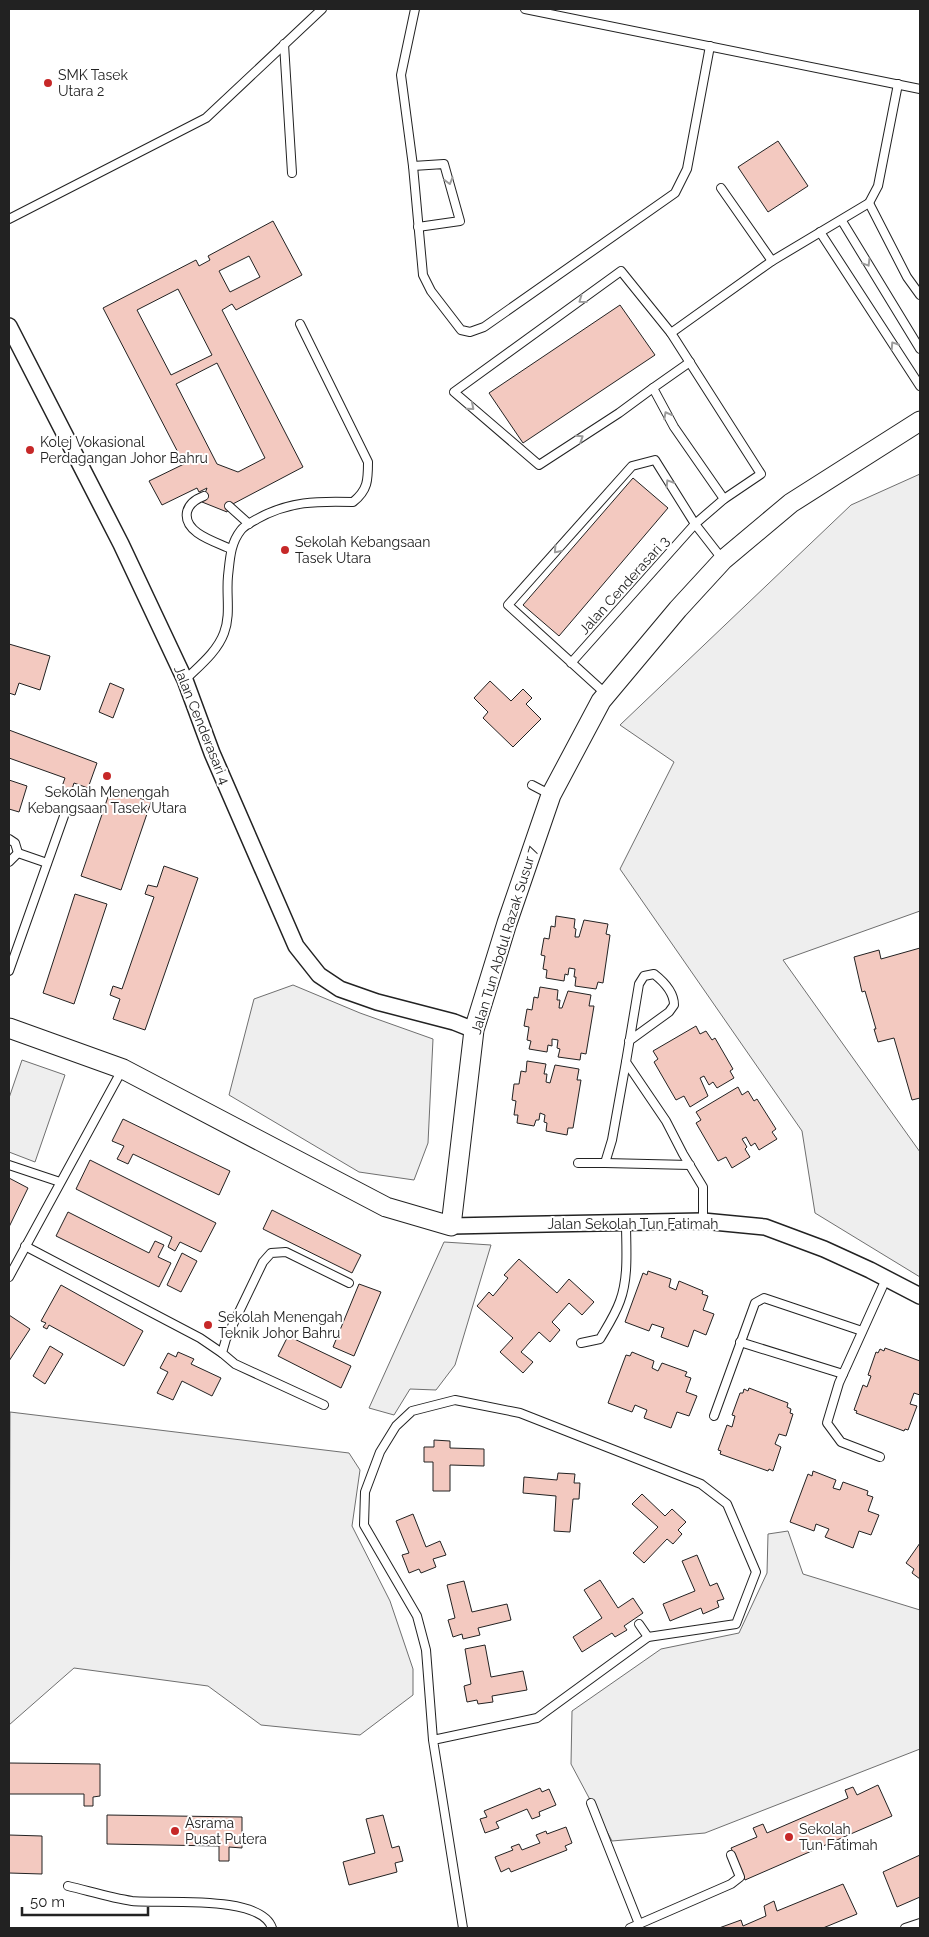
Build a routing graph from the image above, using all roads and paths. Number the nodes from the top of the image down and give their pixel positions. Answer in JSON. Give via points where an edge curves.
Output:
{"nodes":[{"id":1,"x":322,"y":9,"type":"edge"},
{"id":2,"x":415,"y":9,"type":"edge"},
{"id":3,"x":525,"y":9,"type":"edge"},
{"id":4,"x":284,"y":44,"type":"junction"},
{"id":5,"x":710,"y":46,"type":"junction"},
{"id":6,"x":898,"y":84,"type":"junction"},
{"id":7,"x":920,"y":89,"type":"edge"},
{"id":8,"x":413,"y":166,"type":"junction"},
{"id":9,"x":292,"y":173,"type":"dead end"},
{"id":10,"x":721,"y":188,"type":"dead end"},
{"id":11,"x":869,"y":204,"type":"junction"},
{"id":12,"x":9,"y":219,"type":"edge"},
{"id":13,"x":842,"y":221,"type":"junction"},
{"id":14,"x":418,"y":228,"type":"junction"},
{"id":15,"x":820,"y":232,"type":"junction"},
{"id":16,"x":772,"y":261,"type":"junction"},
{"id":17,"x":920,"y":295,"type":"edge"},
{"id":18,"x":300,"y":324,"type":"dead end"},
{"id":19,"x":9,"y":326,"type":"edge"},
{"id":20,"x":671,"y":333,"type":"junction"},
{"id":21,"x":920,"y":349,"type":"edge"},
{"id":22,"x":690,"y":362,"type":"junction"},
{"id":23,"x":920,"y":386,"type":"edge"},
{"id":24,"x":653,"y":388,"type":"junction"},
{"id":25,"x":920,"y":421,"type":"edge"},
{"id":26,"x":204,"y":496,"type":"dead end"},
{"id":27,"x":724,"y":499,"type":"junction"},
{"id":28,"x":229,"y":506,"type":"dead end"},
{"id":29,"x":249,"y":524,"type":"junction"},
{"id":30,"x":695,"y":524,"type":"junction"},
{"id":31,"x":231,"y":549,"type":"junction"},
{"id":32,"x":723,"y":560,"type":"junction"},
{"id":33,"x":571,"y":663,"type":"junction"},
{"id":34,"x":185,"y":680,"type":"junction"},
{"id":35,"x":600,"y":704,"type":"junction"},
{"id":36,"x":532,"y":785,"type":"dead end"},
{"id":37,"x":551,"y":795,"type":"junction"},
{"id":38,"x":64,"y":816,"type":"dead end"},
{"id":39,"x":9,"y":839,"type":"edge"},
{"id":40,"x":18,"y":853,"type":"junction"},
{"id":41,"x":9,"y":862,"type":"edge"},
{"id":42,"x":47,"y":863,"type":"junction"},
{"id":43,"x":9,"y":972,"type":"edge"},
{"id":44,"x":9,"y":1028,"type":"edge"},
{"id":45,"x":474,"y":1030,"type":"junction"},
{"id":46,"x":630,"y":1041,"type":"junction"},
{"id":47,"x":626,"y":1062,"type":"junction"},
{"id":48,"x":123,"y":1068,"type":"junction"},
{"id":49,"x":578,"y":1163,"type":"dead end"},
{"id":50,"x":606,"y":1163,"type":"junction"},
{"id":51,"x":9,"y":1165,"type":"edge"},
{"id":52,"x":690,"y":1166,"type":"junction"},
{"id":53,"x":60,"y":1182,"type":"junction"},
{"id":54,"x":703,"y":1221,"type":"junction"},
{"id":55,"x":626,"y":1222,"type":"junction"},
{"id":56,"x":451,"y":1226,"type":"junction"},
{"id":57,"x":26,"y":1246,"type":"junction"},
{"id":58,"x":9,"y":1277,"type":"edge"},
{"id":59,"x":886,"y":1279,"type":"junction"},
{"id":60,"x":349,"y":1283,"type":"dead end"},
{"id":61,"x":920,"y":1296,"type":"edge"},
{"id":62,"x":862,"y":1331,"type":"junction"},
{"id":63,"x":740,"y":1342,"type":"junction"},
{"id":64,"x":581,"y":1343,"type":"dead end"},
{"id":65,"x":222,"y":1353,"type":"junction"},
{"id":66,"x":843,"y":1374,"type":"junction"},
{"id":67,"x":324,"y":1405,"type":"dead end"},
{"id":68,"x":714,"y":1416,"type":"dead end"},
{"id":69,"x":880,"y":1457,"type":"dead end"},
{"id":70,"x":639,"y":1624,"type":"dead end"},
{"id":71,"x":648,"y":1637,"type":"junction"},
{"id":72,"x":433,"y":1740,"type":"junction"},
{"id":73,"x":591,"y":1803,"type":"dead end"},
{"id":74,"x":731,"y":1855,"type":"dead end"},
{"id":75,"x":68,"y":1886,"type":"dead end"},
{"id":76,"x":920,"y":1923,"type":"edge"},
{"id":77,"x":639,"y":1924,"type":"junction"},
{"id":78,"x":272,"y":1928,"type":"edge"},
{"id":79,"x":462,"y":1928,"type":"edge"},
{"id":80,"x":630,"y":1928,"type":"edge"},
{"id":81,"x":905,"y":1928,"type":"edge"}],
"edges":[{"from":1,"to":4,"type":"lane"},
{"from":2,"to":8,"type":"lane","via":[[401,75]]},
{"from":3,"to":5,"type":"lane"},
{"from":4,"to":9,"type":"lane"},
{"from":4,"to":12,"type":"lane","via":[[206,118]]},
{"from":5,"to":6,"type":"lane"},
{"from":5,"to":14,"type":"lane","via":[[687,169],[675,193],[484,327],[470,332],[461,330],[431,291],[423,274]]},
{"from":6,"to":7,"type":"lane"},
{"from":6,"to":11,"type":"lane","via":[[878,186]]},
{"from":8,"to":14,"type":"lane"},
{"from":8,"to":14,"type":"lane","one_way":true,"via":[[444,164],[460,221]]},
{"from":10,"to":16,"type":"lane"},
{"from":11,"to":13,"type":"lane"},
{"from":11,"to":17,"type":"lane","via":[[907,277]]},
{"from":13,"to":15,"type":"lane"},
{"from":13,"to":21,"type":"lane","one_way":true},
{"from":15,"to":16,"type":"lane"},
{"from":23,"to":15,"type":"lane","one_way":true},
{"from":16,"to":20,"type":"lane"},
{"from":18,"to":29,"type":"lane","via":[[368,462],[368,479],[362,494],[353,502],[296,503]]},
{"from":19,"to":34,"type":"street","name":"Jalan Cenderasari 4","via":[[121,544]]},
{"from":20,"to":22,"type":"lane"},
{"from":20,"to":24,"type":"lane","one_way":true,"via":[[621,271],[454,392],[539,465]]},
{"from":22,"to":24,"type":"lane"},
{"from":22,"to":27,"type":"lane","name":"Jalan Cenderasari 3","via":[[761,474]]},
{"from":27,"to":24,"type":"lane","one_way":true,"via":[[674,427]]},
{"from":25,"to":32,"type":"street","name":"Jalan Tun Abdul Razak Susur 7","via":[[791,504]]},
{"from":26,"to":31,"type":"lane","via":[[194,500],[187,511],[190,526]]},
{"from":27,"to":30,"type":"lane","name":"Jalan Cenderasari 3"},
{"from":28,"to":29,"type":"lane"},
{"from":29,"to":31,"type":"lane","via":[[242,528]]},
{"from":30,"to":32,"type":"lane"},
{"from":30,"to":33,"type":"lane","name":"Jalan Cenderasari 3"},
{"from":30,"to":33,"type":"lane","one_way":true,"via":[[655,460],[632,466],[514,598],[508,605]]},
{"from":31,"to":34,"type":"lane","via":[[228,617],[224,634],[210,655]]},
{"from":32,"to":35,"type":"street","name":"Jalan Tun Abdul Razak Susur 7","via":[[678,608]]},
{"from":33,"to":35,"type":"lane"},
{"from":34,"to":45,"type":"street","name":"Jalan Cenderasari 4","via":[[212,754],[296,946],[319,975],[340,989]]},
{"from":35,"to":37,"type":"street","name":"Jalan Tun Abdul Razak Susur 7"},
{"from":36,"to":37,"type":"lane"},
{"from":37,"to":45,"type":"street","name":"Jalan Tun Abdul Razak Susur 7"},
{"from":38,"to":42,"type":"lane"},
{"from":39,"to":40,"type":"lane","via":[[15,843]]},
{"from":40,"to":41,"type":"lane"},
{"from":40,"to":42,"type":"lane"},
{"from":42,"to":43,"type":"lane"},
{"from":44,"to":48,"type":"street"},
{"from":45,"to":56,"type":"street","name":"Jalan Tun Abdul Razak Susur 7"},
{"from":46,"to":46,"type":"lane","via":[[639,984],[644,976],[654,974],[662,980],[674,1004],[669,1012]]},
{"from":46,"to":47,"type":"lane"},
{"from":47,"to":50,"type":"lane"},
{"from":47,"to":52,"type":"lane","via":[[666,1121]]},
{"from":48,"to":53,"type":"lane"},
{"from":48,"to":56,"type":"street","via":[[386,1208]]},
{"from":49,"to":50,"type":"lane"},
{"from":50,"to":52,"type":"lane"},
{"from":51,"to":53,"type":"lane"},
{"from":52,"to":54,"type":"lane","via":[[703,1187]]},
{"from":53,"to":57,"type":"lane"},
{"from":54,"to":55,"type":"street","name":"Jalan Sekolah Tun Fatimah"},
{"from":54,"to":59,"type":"street","name":"Jalan Sekolah Tun Fatimah","via":[[766,1227],[824,1249]]},
{"from":55,"to":56,"type":"street","name":"Jalan Sekolah Tun Fatimah"},
{"from":55,"to":64,"type":"lane","via":[[626,1268],[621,1299],[600,1339]]},
{"from":57,"to":58,"type":"lane"},
{"from":57,"to":65,"type":"lane","via":[[200,1338]]},
{"from":59,"to":61,"type":"street","name":"Jalan Sekolah Tun Fatimah"},
{"from":59,"to":62,"type":"lane"},
{"from":60,"to":65,"type":"lane","via":[[286,1252],[270,1253]]},
{"from":62,"to":63,"type":"lane","via":[[764,1298],[755,1303]]},
{"from":62,"to":66,"type":"lane"},
{"from":63,"to":66,"type":"lane"},
{"from":63,"to":68,"type":"lane"},
{"from":65,"to":67,"type":"lane","via":[[235,1364]]},
{"from":66,"to":69,"type":"lane","via":[[826,1424],[841,1442]]},
{"from":70,"to":71,"type":"lane"},
{"from":71,"to":72,"type":"lane","via":[[537,1718]]},
{"from":71,"to":72,"type":"lane","via":[[736,1624],[756,1572],[727,1504],[701,1484],[520,1413],[455,1400],[412,1411],[396,1426],[380,1452],[365,1492],[364,1525],[416,1616],[426,1650]]},
{"from":72,"to":79,"type":"lane"},
{"from":73,"to":77,"type":"lane"},
{"from":74,"to":77,"type":"lane","via":[[740,1877],[731,1884]]},
{"from":75,"to":78,"type":"lane","via":[[131,1901],[224,1904],[254,1910]]},
{"from":76,"to":81,"type":"lane"},
{"from":77,"to":80,"type":"lane"}]}
